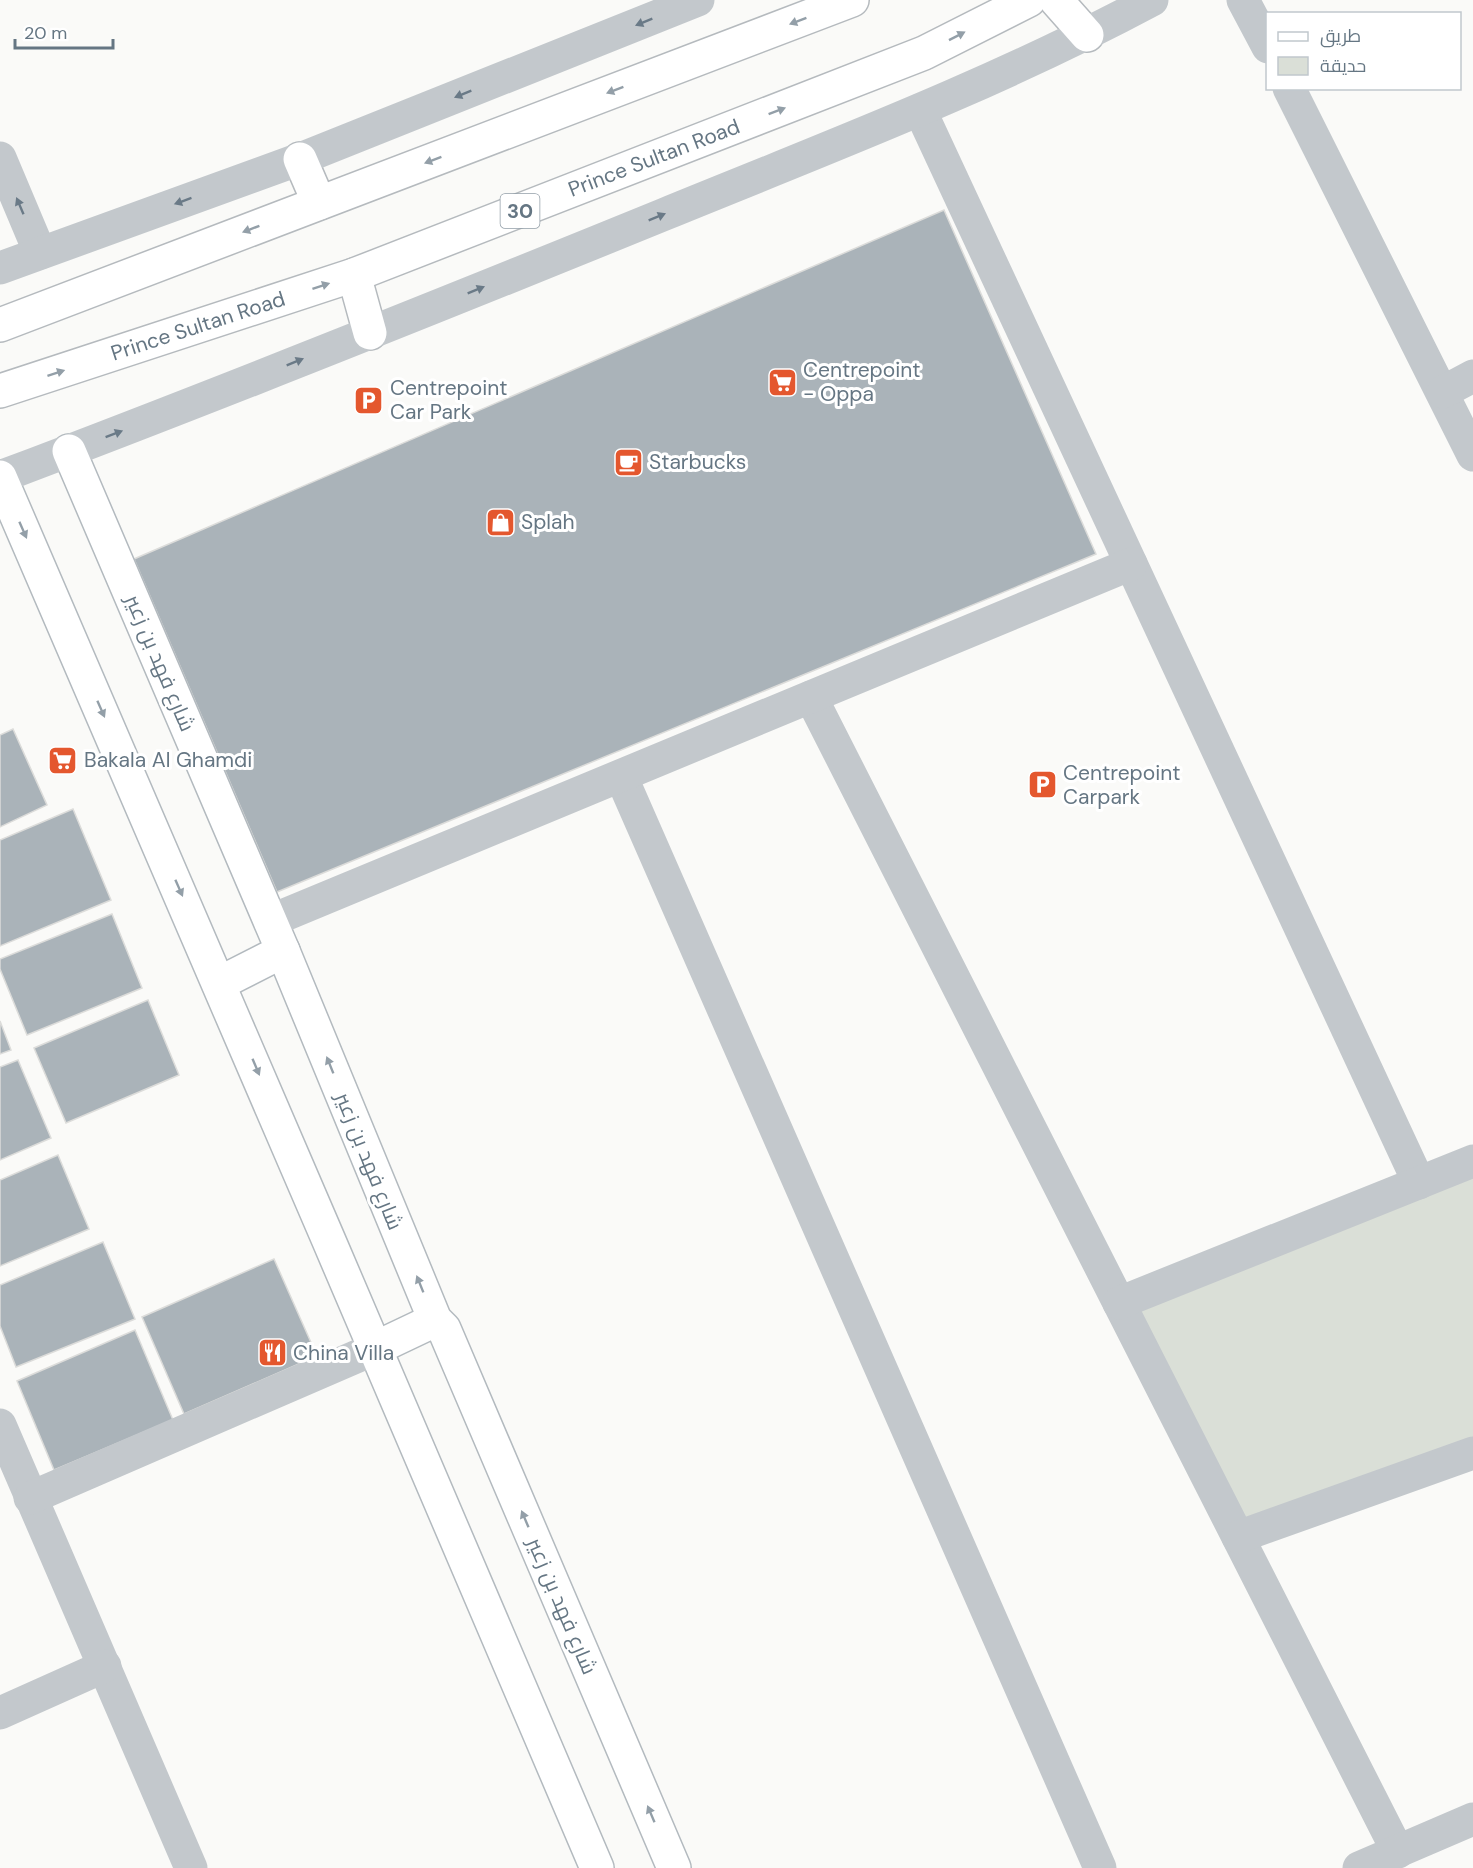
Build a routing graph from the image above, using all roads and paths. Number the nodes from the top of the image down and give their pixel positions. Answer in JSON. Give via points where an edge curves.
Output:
{"nodes":[{"id":1,"x":698,"y":0,"type":"edge"},
{"id":2,"x":852,"y":0,"type":"edge"},
{"id":3,"x":1029,"y":0,"type":"edge"},
{"id":4,"x":1056,"y":0,"type":"edge"},
{"id":5,"x":1152,"y":0,"type":"edge"},
{"id":6,"x":1244,"y":0,"type":"edge"},
{"id":7,"x":1087,"y":35,"type":"junction"},
{"id":8,"x":1266,"y":43,"type":"edge"},
{"id":9,"x":1290,"y":90,"type":"edge"},
{"id":10,"x":920,"y":110,"type":"junction"},
{"id":11,"x":0,"y":158,"type":"edge"},
{"id":12,"x":300,"y":159,"type":"junction"},
{"id":13,"x":319,"y":204,"type":"junction"},
{"id":14,"x":40,"y":254,"type":"junction"},
{"id":15,"x":0,"y":268,"type":"edge"},
{"id":16,"x":354,"y":275,"type":"junction"},
{"id":17,"x":0,"y":325,"type":"edge"},
{"id":18,"x":370,"y":333,"type":"junction"},
{"id":19,"x":1473,"y":376,"type":"edge"},
{"id":20,"x":0,"y":391,"type":"edge"},
{"id":21,"x":1443,"y":392,"type":"junction"},
{"id":22,"x":69,"y":451,"type":"junction"},
{"id":23,"x":1473,"y":455,"type":"edge"},
{"id":24,"x":0,"y":477,"type":"edge"},
{"id":25,"x":1131,"y":564,"type":"junction"},
{"id":26,"x":811,"y":697,"type":"junction"},
{"id":27,"x":621,"y":776,"type":"junction"},
{"id":28,"x":270,"y":921,"type":"junction"},
{"id":29,"x":283,"y":951,"type":"junction"},
{"id":30,"x":220,"y":983,"type":"junction"},
{"id":31,"x":1473,"y":1161,"type":"edge"},
{"id":32,"x":1419,"y":1183,"type":"junction"},
{"id":33,"x":1119,"y":1303,"type":"junction"},
{"id":34,"x":435,"y":1320,"type":"junction"},
{"id":35,"x":374,"y":1349,"type":"junction"},
{"id":36,"x":0,"y":1425,"type":"edge"},
{"id":37,"x":1473,"y":1454,"type":"edge"},
{"id":38,"x":30,"y":1498,"type":"junction"},
{"id":39,"x":1238,"y":1536,"type":"junction"},
{"id":40,"x":105,"y":1666,"type":"junction"},
{"id":41,"x":0,"y":1713,"type":"edge"},
{"id":42,"x":1473,"y":1820,"type":"edge"},
{"id":43,"x":1398,"y":1851,"type":"junction"},
{"id":44,"x":191,"y":1868,"type":"edge"},
{"id":45,"x":597,"y":1868,"type":"edge"},
{"id":46,"x":674,"y":1868,"type":"edge"},
{"id":47,"x":1100,"y":1868,"type":"edge"},
{"id":48,"x":1359,"y":1868,"type":"edge"}],
"edges":[{"from":1,"to":12,"type":"street","one_way":true},
{"from":2,"to":13,"type":"street","one_way":true},
{"from":16,"to":3,"type":"street","name":"Prince Sultan Road","number":"30","one_way":true,"via":[[924,53]]},
{"from":4,"to":7,"type":"street"},
{"from":5,"to":7,"type":"street"},
{"from":6,"to":8,"type":"street"},
{"from":7,"to":10,"type":"street"},
{"from":9,"to":21,"type":"street"},
{"from":18,"to":10,"type":"street","one_way":true},
{"from":10,"to":25,"type":"street"},
{"from":14,"to":11,"type":"street","one_way":true},
{"from":12,"to":13,"type":"street"},
{"from":12,"to":14,"type":"street","one_way":true},
{"from":13,"to":17,"type":"street","one_way":true},
{"from":14,"to":15,"type":"street"},
{"from":16,"to":18,"type":"street"},
{"from":20,"to":16,"type":"street","name":"Prince Sultan Road","number":"30","one_way":true},
{"from":22,"to":18,"type":"street","one_way":true},
{"from":19,"to":21,"type":"street"},
{"from":21,"to":23,"type":"street"},
{"from":22,"to":24,"type":"street"},
{"from":22,"to":28,"type":"street","name":"شارع فهد بن زعير"},
{"from":24,"to":30,"type":"street","one_way":true},
{"from":25,"to":26,"type":"street"},
{"from":25,"to":32,"type":"street"},
{"from":26,"to":27,"type":"street"},
{"from":26,"to":33,"type":"street"},
{"from":27,"to":28,"type":"street"},
{"from":27,"to":47,"type":"street"},
{"from":28,"to":29,"type":"street","name":"شارع فهد بن زعير"},
{"from":29,"to":30,"type":"street"},
{"from":34,"to":29,"type":"street","name":"شارع فهد بن زعير","one_way":true},
{"from":30,"to":35,"type":"street","one_way":true},
{"from":31,"to":32,"type":"street"},
{"from":32,"to":33,"type":"street"},
{"from":33,"to":39,"type":"street"},
{"from":34,"to":35,"type":"street"},
{"from":46,"to":34,"type":"street","name":"شارع فهد بن زعير","one_way":true,"via":[[444,1329]]},
{"from":35,"to":38,"type":"street"},
{"from":35,"to":45,"type":"street"},
{"from":36,"to":38,"type":"street"},
{"from":37,"to":39,"type":"street"},
{"from":38,"to":40,"type":"street"},
{"from":39,"to":43,"type":"street"},
{"from":40,"to":41,"type":"street"},
{"from":40,"to":44,"type":"street"},
{"from":42,"to":43,"type":"street"},
{"from":43,"to":48,"type":"street"}]}
